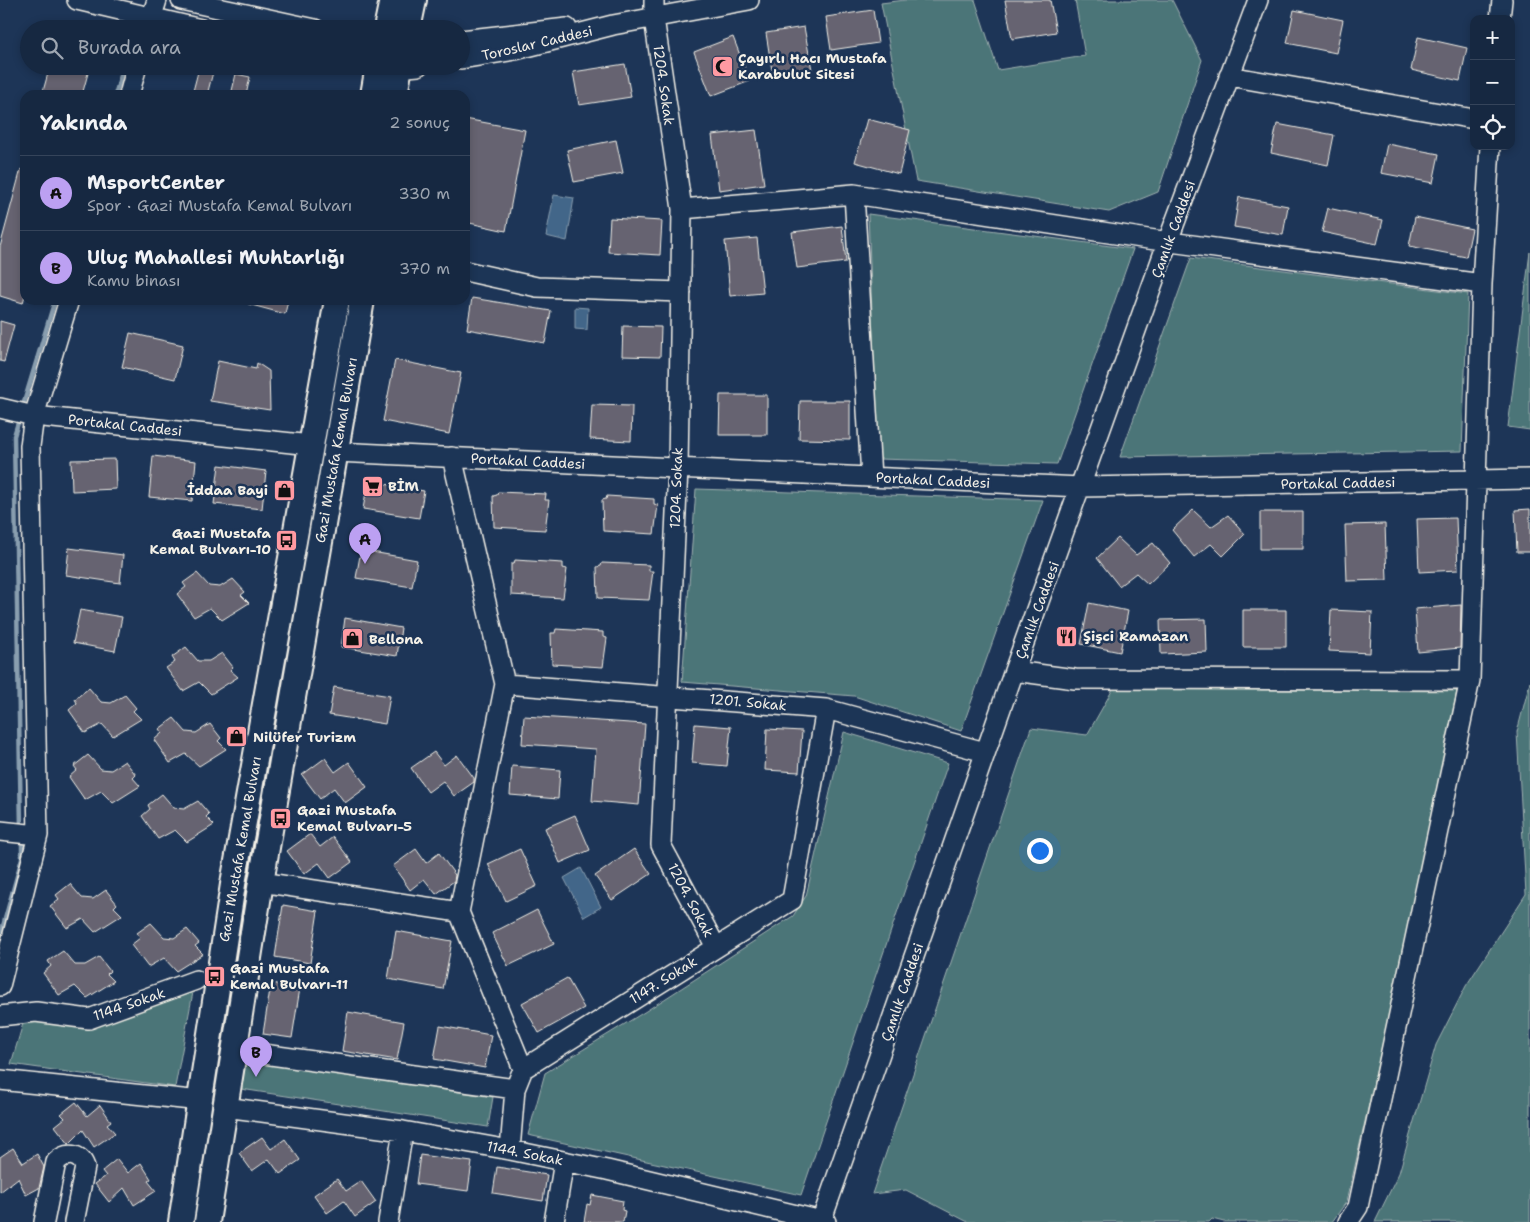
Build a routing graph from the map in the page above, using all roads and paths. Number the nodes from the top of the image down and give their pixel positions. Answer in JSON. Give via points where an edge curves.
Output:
{"nodes":[{"id":1,"x":77,"y":0,"type":"edge"},
{"id":2,"x":180,"y":0,"type":"edge"},
{"id":3,"x":392,"y":0,"type":"edge"},
{"id":4,"x":414,"y":0,"type":"edge"},
{"id":5,"x":750,"y":0,"type":"edge"},
{"id":6,"x":1258,"y":0,"type":"edge"},
{"id":7,"x":1502,"y":0,"type":"edge"},
{"id":8,"x":654,"y":9,"type":"edge"},
{"id":9,"x":1500,"y":15,"type":"edge"},
{"id":10,"x":152,"y":16,"type":"edge"},
{"id":11,"x":167,"y":20,"type":"edge"},
{"id":12,"x":273,"y":20,"type":"edge"},
{"id":13,"x":388,"y":20,"type":"edge"},
{"id":14,"x":410,"y":20,"type":"edge"},
{"id":15,"x":613,"y":25,"type":"junction"},
{"id":16,"x":470,"y":39,"type":"edge"},
{"id":17,"x":470,"y":58,"type":"edge"},
{"id":18,"x":135,"y":75,"type":"edge"},
{"id":19,"x":385,"y":75,"type":"edge"},
{"id":20,"x":391,"y":75,"type":"edge"},
{"id":21,"x":1229,"y":76,"type":"junction"},
{"id":22,"x":130,"y":90,"type":"edge"},
{"id":23,"x":376,"y":90,"type":"edge"},
{"id":24,"x":394,"y":90,"type":"edge"},
{"id":25,"x":1470,"y":118,"type":"edge"},
{"id":26,"x":1490,"y":150,"type":"edge"},
{"id":27,"x":854,"y":194,"type":"junction"},
{"id":28,"x":682,"y":209,"type":"junction"},
{"id":29,"x":1168,"y":241,"type":"junction"},
{"id":30,"x":470,"y":272,"type":"edge"},
{"id":31,"x":1482,"y":284,"type":"junction"},
{"id":32,"x":681,"y":292,"type":"junction"},
{"id":33,"x":67,"y":305,"type":"edge"},
{"id":34,"x":336,"y":305,"type":"edge"},
{"id":35,"x":361,"y":305,"type":"edge"},
{"id":36,"x":4,"y":408,"type":"edge"},
{"id":37,"x":34,"y":416,"type":"junction"},
{"id":38,"x":311,"y":445,"type":"junction"},
{"id":39,"x":336,"y":452,"type":"junction"},
{"id":40,"x":452,"y":457,"type":"junction"},
{"id":41,"x":678,"y":468,"type":"junction"},
{"id":42,"x":871,"y":477,"type":"junction"},
{"id":43,"x":1530,"y":479,"type":"edge"},
{"id":44,"x":1478,"y":482,"type":"junction"},
{"id":45,"x":1082,"y":486,"type":"junction"},
{"id":46,"x":1014,"y":671,"type":"junction"},
{"id":47,"x":1470,"y":680,"type":"junction"},
{"id":48,"x":505,"y":684,"type":"junction"},
{"id":49,"x":667,"y":696,"type":"junction"},
{"id":50,"x":826,"y":709,"type":"junction"},
{"id":51,"x":985,"y":752,"type":"junction"},
{"id":52,"x":1,"y":832,"type":"edge"},
{"id":53,"x":38,"y":834,"type":"junction"},
{"id":54,"x":261,"y":882,"type":"junction"},
{"id":55,"x":460,"y":912,"type":"junction"},
{"id":56,"x":716,"y":947,"type":"junction"},
{"id":57,"x":196,"y":980,"type":"dead end"},
{"id":58,"x":0,"y":986,"type":"edge"},
{"id":59,"x":0,"y":1016,"type":"edge"},
{"id":60,"x":234,"y":1050,"type":"junction"},
{"id":61,"x":523,"y":1069,"type":"junction"},
{"id":62,"x":0,"y":1080,"type":"edge"},
{"id":63,"x":516,"y":1089,"type":"junction"},
{"id":64,"x":201,"y":1101,"type":"junction"},
{"id":65,"x":225,"y":1107,"type":"junction"},
{"id":66,"x":403,"y":1131,"type":"junction"},
{"id":67,"x":510,"y":1150,"type":"junction"},
{"id":68,"x":564,"y":1161,"type":"junction"},
{"id":69,"x":44,"y":1222,"type":"edge"},
{"id":70,"x":74,"y":1222,"type":"edge"},
{"id":71,"x":181,"y":1222,"type":"edge"},
{"id":72,"x":207,"y":1222,"type":"edge"},
{"id":73,"x":388,"y":1222,"type":"edge"},
{"id":74,"x":554,"y":1222,"type":"edge"},
{"id":75,"x":823,"y":1222,"type":"edge"},
{"id":76,"x":1348,"y":1222,"type":"edge"}],
"edges":[{"from":1,"to":10,"type":"street"},
{"from":2,"to":12,"type":"street"},
{"from":3,"to":13,"type":"main road"},
{"from":4,"to":14,"type":"main road"},
{"from":5,"to":8,"type":"street","name":"Toroslar Caddesi"},
{"from":6,"to":21,"type":"street","name":"Çamlık Caddesi"},
{"from":7,"to":9,"type":"street"},
{"from":8,"to":15,"type":"street","name":"Toroslar Caddesi"},
{"from":8,"to":28,"type":"street","name":"1204. Sokak"},
{"from":10,"to":11,"type":"street"},
{"from":15,"to":16,"type":"street","name":"Toroslar Caddesi"},
{"from":15,"to":17,"type":"street","name":"Toroslar Caddesi","via":[[515,50]]},
{"from":18,"to":22,"type":"street"},
{"from":19,"to":23,"type":"main road"},
{"from":20,"to":24,"type":"main road"},
{"from":21,"to":25,"type":"street"},
{"from":21,"to":29,"type":"street","name":"Çamlık Caddesi"},
{"from":26,"to":31,"type":"street"},
{"from":27,"to":28,"type":"street"},
{"from":27,"to":29,"type":"street"},
{"from":27,"to":42,"type":"street"},
{"from":28,"to":32,"type":"street","name":"1204. Sokak"},
{"from":29,"to":31,"type":"street"},
{"from":29,"to":45,"type":"street","name":"Çamlık Caddesi"},
{"from":30,"to":32,"type":"street","via":[[537,287]]},
{"from":31,"to":44,"type":"street"},
{"from":32,"to":41,"type":"street","name":"1204. Sokak"},
{"from":33,"to":37,"type":"street"},
{"from":34,"to":38,"type":"main road","name":"Gazi Mustafa Kemal Bulvarı"},
{"from":35,"to":39,"type":"main road","name":"Gazi Mustafa Kemal Bulvarı"},
{"from":36,"to":37,"type":"street","name":"Portakal Caddesi"},
{"from":37,"to":38,"type":"street","name":"Portakal Caddesi"},
{"from":37,"to":53,"type":"street","via":[[29,478]]},
{"from":38,"to":64,"type":"main road","name":"Gazi Mustafa Kemal Bulvarı","via":[[234,878]]},
{"from":39,"to":40,"type":"street","name":"Portakal Caddesi"},
{"from":39,"to":54,"type":"main road","name":"Gazi Mustafa Kemal Bulvarı"},
{"from":40,"to":41,"type":"street","name":"Portakal Caddesi"},
{"from":40,"to":48,"type":"street"},
{"from":41,"to":42,"type":"street","name":"Portakal Caddesi"},
{"from":41,"to":49,"type":"street","name":"1204. Sokak"},
{"from":42,"to":45,"type":"street","name":"Portakal Caddesi"},
{"from":43,"to":44,"type":"street","name":"Portakal Caddesi"},
{"from":44,"to":45,"type":"street","name":"Portakal Caddesi"},
{"from":44,"to":47,"type":"street"},
{"from":45,"to":46,"type":"street","name":"Çamlık Caddesi"},
{"from":46,"to":47,"type":"street","via":[[1074,679]]},
{"from":46,"to":51,"type":"street","name":"Çamlık Caddesi"},
{"from":47,"to":76,"type":"street","via":[[1358,1206]]},
{"from":48,"to":49,"type":"street","name":"1201. Sokak"},
{"from":48,"to":55,"type":"street"},
{"from":49,"to":50,"type":"street","name":"1201. Sokak"},
{"from":49,"to":56,"type":"street","name":"1204. Sokak","via":[[661,845]]},
{"from":50,"to":51,"type":"street","name":"1201. Sokak"},
{"from":50,"to":56,"type":"street","name":"1147. Sokak","via":[[792,900]]},
{"from":51,"to":75,"type":"street","name":"Çamlık Caddesi"},
{"from":52,"to":53,"type":"street"},
{"from":53,"to":58,"type":"street"},
{"from":54,"to":55,"type":"street"},
{"from":54,"to":60,"type":"main road","name":"Gazi Mustafa Kemal Bulvarı"},
{"from":55,"to":61,"type":"street"},
{"from":56,"to":61,"type":"street","name":"1147. Sokak"},
{"from":57,"to":59,"type":"street","name":"1144 Sokak","via":[[89,1018],[36,1012]]},
{"from":60,"to":63,"type":"street"},
{"from":60,"to":65,"type":"main road","name":"Gazi Mustafa Kemal Bulvarı"},
{"from":61,"to":63,"type":"street"},
{"from":62,"to":64,"type":"street"},
{"from":63,"to":67,"type":"street"},
{"from":64,"to":71,"type":"main road","name":"Gazi Mustafa Kemal Bulvarı"},
{"from":65,"to":66,"type":"street","name":"1144. Sokak"},
{"from":65,"to":72,"type":"main road","name":"Gazi Mustafa Kemal Bulvarı"},
{"from":66,"to":67,"type":"street","name":"1144. Sokak"},
{"from":66,"to":73,"type":"street"},
{"from":67,"to":68,"type":"street","name":"1144. Sokak"},
{"from":68,"to":74,"type":"street"},
{"from":68,"to":75,"type":"street","name":"1144. Sokak"},
{"from":69,"to":70,"type":"street","via":[[56,1162],[65,1155],[71,1155],[80,1159],[85,1167]]}]}
